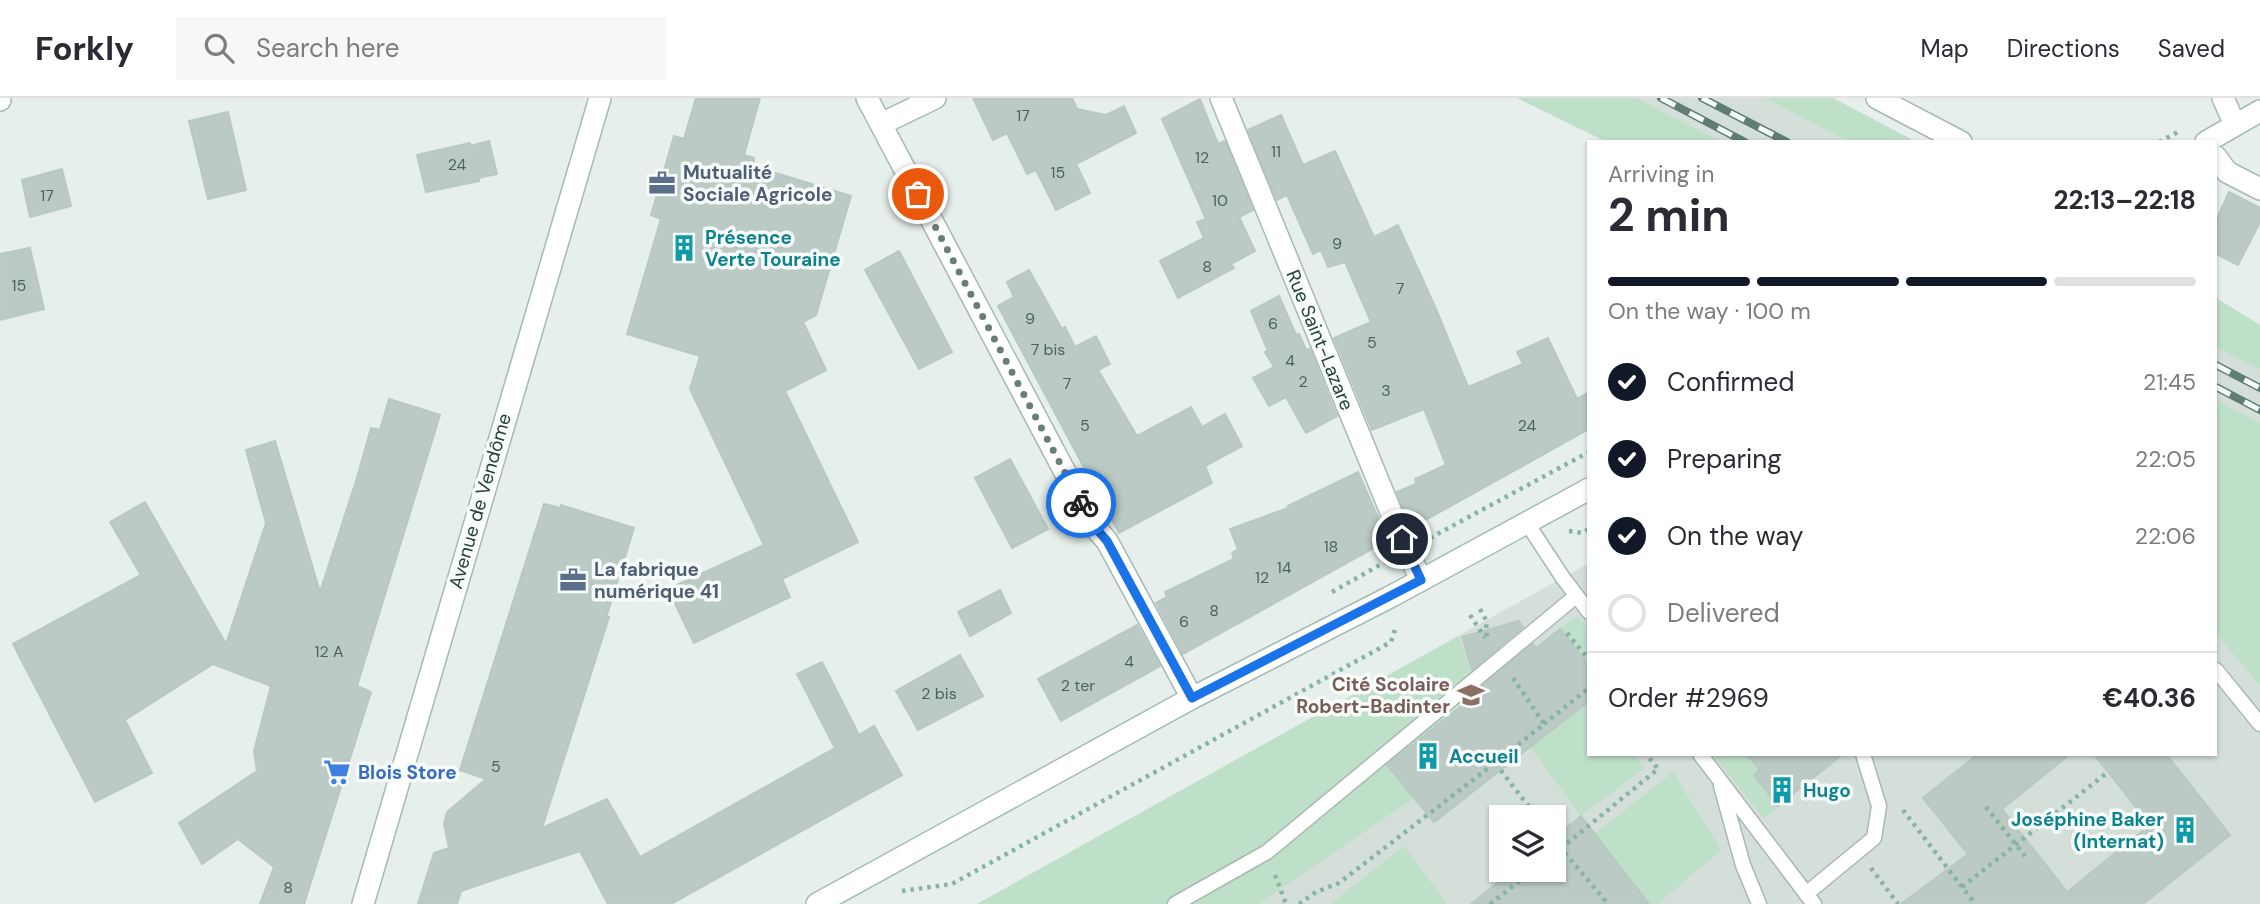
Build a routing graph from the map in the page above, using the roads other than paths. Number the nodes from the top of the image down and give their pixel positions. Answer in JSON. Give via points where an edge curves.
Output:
{"nodes":[{"id":1,"x":600,"y":98,"type":"edge"},
{"id":2,"x":867,"y":98,"type":"edge"},
{"id":3,"x":935,"y":98,"type":"edge"},
{"id":4,"x":1221,"y":98,"type":"edge"},
{"id":5,"x":1877,"y":98,"type":"edge"},
{"id":6,"x":2223,"y":98,"type":"edge"},
{"id":7,"x":2260,"y":111,"type":"edge"},
{"id":8,"x":881,"y":124,"type":"junction"},
{"id":9,"x":2235,"y":125,"type":"junction"},
{"id":10,"x":1957,"y":140,"type":"edge"},
{"id":11,"x":2209,"y":140,"type":"edge"},
{"id":12,"x":2217,"y":158,"type":"edge"},
{"id":13,"x":2260,"y":189,"type":"edge"},
{"id":14,"x":1587,"y":490,"type":"edge"},
{"id":15,"x":1527,"y":523,"type":"junction"},
{"id":16,"x":1421,"y":580,"type":"junction"},
{"id":17,"x":1576,"y":596,"type":"junction"},
{"id":18,"x":1587,"y":610,"type":"edge"},
{"id":19,"x":2217,"y":671,"type":"edge"},
{"id":20,"x":1192,"y":698,"type":"junction"},
{"id":21,"x":2260,"y":724,"type":"edge"},
{"id":22,"x":1702,"y":756,"type":"edge"},
{"id":23,"x":1864,"y":756,"type":"edge"},
{"id":24,"x":1719,"y":778,"type":"junction"},
{"id":25,"x":1810,"y":899,"type":"edge"},
{"id":26,"x":363,"y":904,"type":"edge"},
{"id":27,"x":817,"y":904,"type":"edge"},
{"id":28,"x":1175,"y":904,"type":"edge"},
{"id":29,"x":1759,"y":904,"type":"edge"}],
"edges":[{"from":1,"to":26,"type":"main road","name":"Avenue de Vendôme"},
{"from":2,"to":8,"type":"main road"},
{"from":3,"to":8,"type":"main road"},
{"from":4,"to":16,"type":"main road","name":"Rue Saint-Lazare"},
{"from":5,"to":10,"type":"main road"},
{"from":6,"to":9,"type":"main road"},
{"from":7,"to":9,"type":"main road"},
{"from":8,"to":20,"type":"main road","via":[[1093,525],[1107,541]]},
{"from":9,"to":11,"type":"main road"},
{"from":12,"to":13,"type":"main road","via":[[2227,172]]},
{"from":14,"to":15,"type":"main road"},
{"from":15,"to":16,"type":"main road"},
{"from":15,"to":17,"type":"lane"},
{"from":16,"to":20,"type":"main road"},
{"from":17,"to":18,"type":"lane"},
{"from":17,"to":28,"type":"lane","via":[[1267,852]]},
{"from":19,"to":21,"type":"lane"},
{"from":20,"to":27,"type":"main road"},
{"from":22,"to":24,"type":"lane"},
{"from":23,"to":25,"type":"lane","via":[[1879,806],[1874,838]]},
{"from":24,"to":25,"type":"lane"},
{"from":24,"to":29,"type":"lane"}]}
